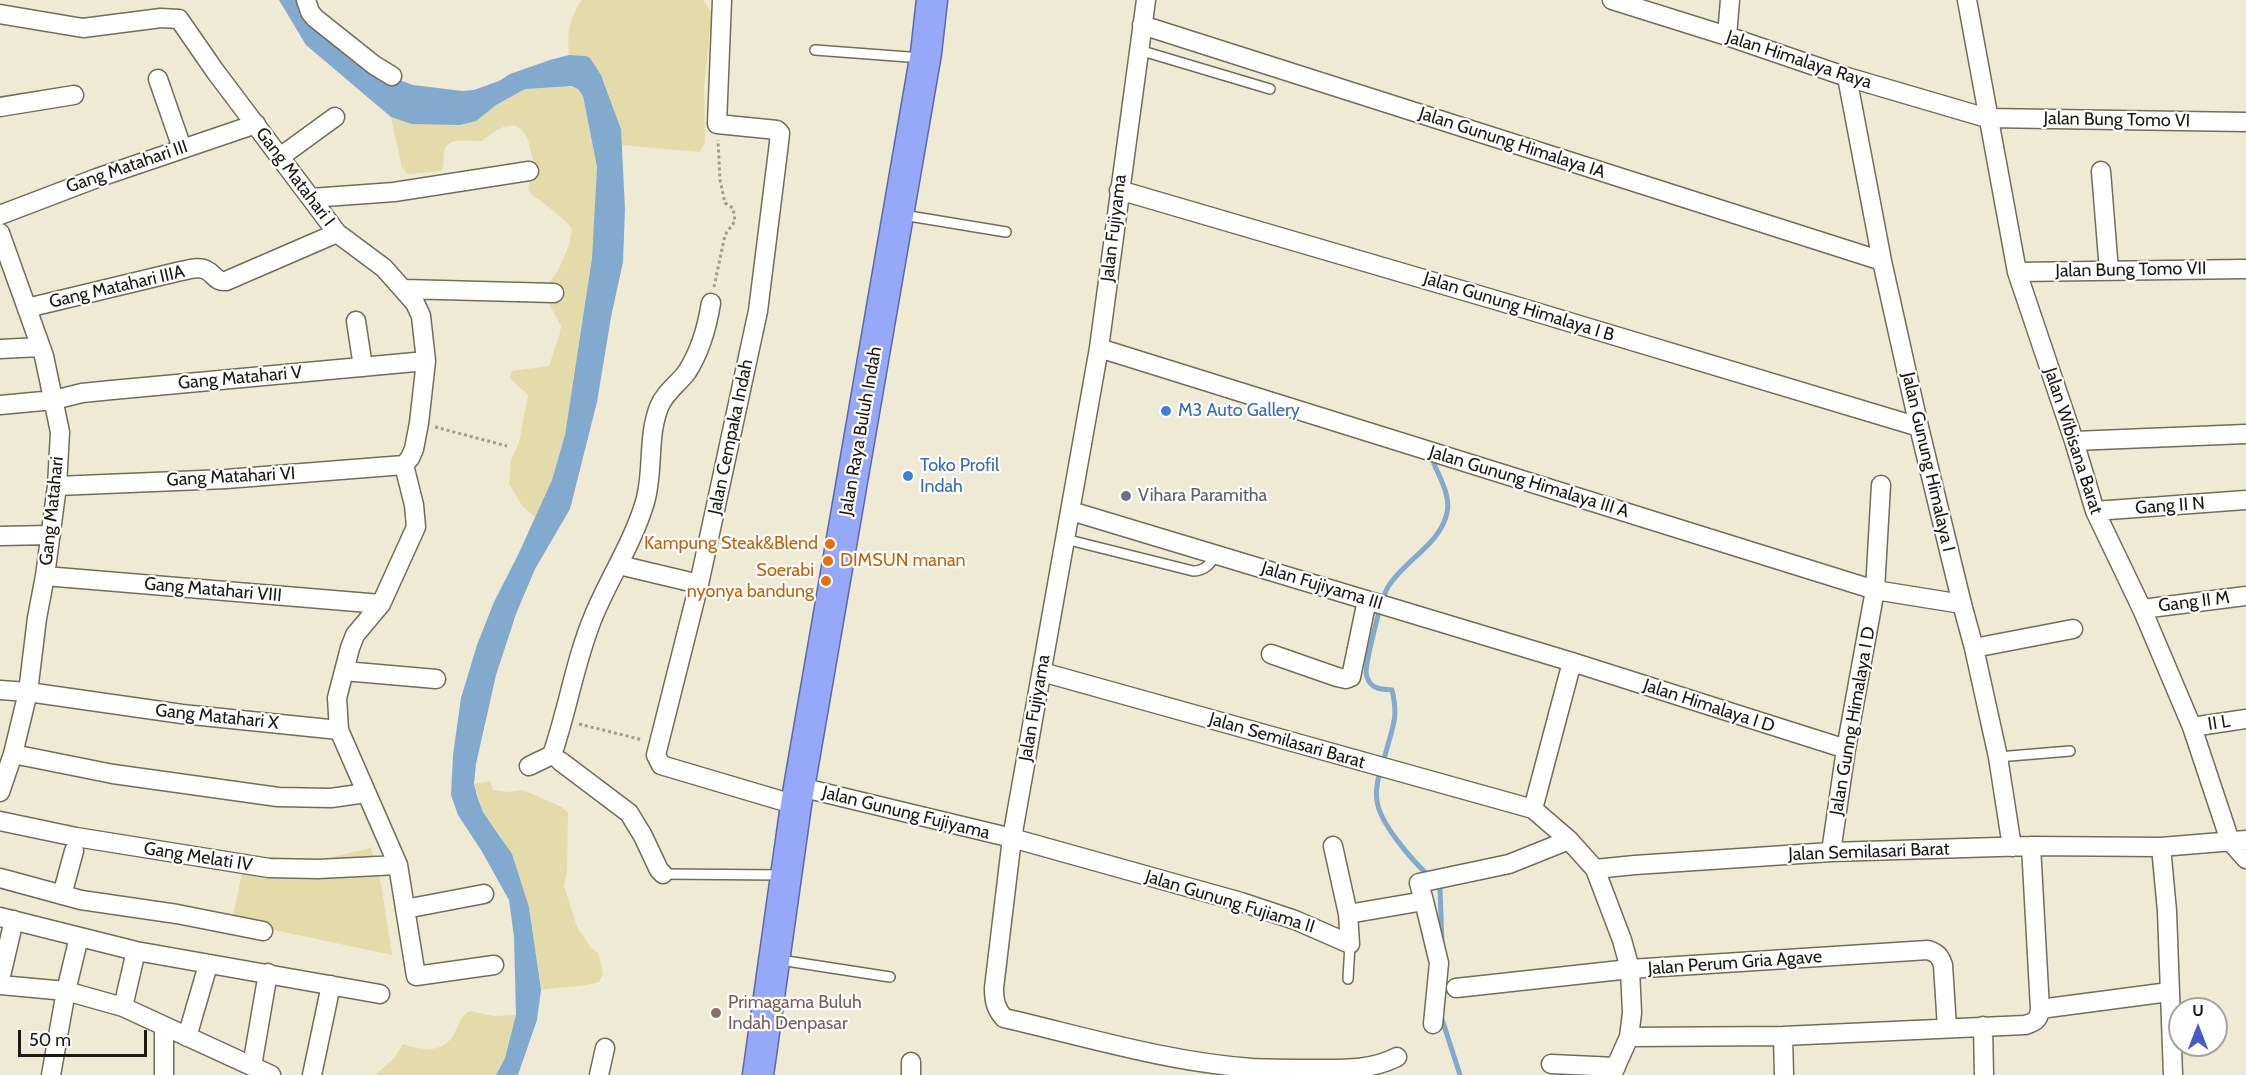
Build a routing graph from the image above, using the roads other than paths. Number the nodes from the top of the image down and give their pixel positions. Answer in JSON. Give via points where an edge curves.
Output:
{"nodes":[{"id":1,"x":306,"y":0,"type":"edge"},
{"id":2,"x":722,"y":0,"type":"edge"},
{"id":3,"x":932,"y":0,"type":"edge"},
{"id":4,"x":1146,"y":0,"type":"edge"},
{"id":5,"x":1612,"y":0,"type":"edge"},
{"id":6,"x":1730,"y":0,"type":"edge"},
{"id":7,"x":1967,"y":0,"type":"edge"},
{"id":8,"x":3,"y":10,"type":"edge"},
{"id":9,"x":1142,"y":25,"type":"junction"},
{"id":10,"x":1727,"y":36,"type":"junction"},
{"id":11,"x":814,"y":50,"type":"dead end"},
{"id":12,"x":1139,"y":50,"type":"junction"},
{"id":13,"x":925,"y":58,"type":"junction"},
{"id":14,"x":392,"y":76,"type":"dead end"},
{"id":15,"x":1847,"y":77,"type":"junction"},
{"id":16,"x":158,"y":79,"type":"dead end"},
{"id":17,"x":1270,"y":89,"type":"dead end"},
{"id":18,"x":74,"y":95,"type":"dead end"},
{"id":19,"x":0,"y":107,"type":"edge"},
{"id":20,"x":335,"y":117,"type":"dead end"},
{"id":21,"x":1987,"y":118,"type":"junction"},
{"id":22,"x":2246,"y":122,"type":"edge"},
{"id":23,"x":256,"y":124,"type":"junction"},
{"id":24,"x":182,"y":148,"type":"junction"},
{"id":25,"x":280,"y":158,"type":"junction"},
{"id":26,"x":529,"y":171,"type":"dead end"},
{"id":27,"x":2101,"y":171,"type":"dead end"},
{"id":28,"x":1119,"y":190,"type":"junction"},
{"id":29,"x":311,"y":198,"type":"junction"},
{"id":30,"x":898,"y":214,"type":"junction"},
{"id":31,"x":0,"y":215,"type":"edge"},
{"id":32,"x":1006,"y":232,"type":"dead end"},
{"id":33,"x":0,"y":233,"type":"edge"},
{"id":34,"x":337,"y":233,"type":"junction"},
{"id":35,"x":1882,"y":261,"type":"junction"},
{"id":36,"x":2246,"y":269,"type":"edge"},
{"id":37,"x":2109,"y":271,"type":"junction"},
{"id":38,"x":2017,"y":272,"type":"junction"},
{"id":39,"x":404,"y":289,"type":"junction"},
{"id":40,"x":554,"y":293,"type":"dead end"},
{"id":41,"x":711,"y":303,"type":"road end"},
{"id":42,"x":27,"y":308,"type":"junction"},
{"id":43,"x":356,"y":321,"type":"dead end"},
{"id":44,"x":40,"y":347,"type":"junction"},
{"id":45,"x":1099,"y":348,"type":"junction"},
{"id":46,"x":0,"y":349,"type":"edge"},
{"id":47,"x":426,"y":361,"type":"junction"},
{"id":48,"x":363,"y":367,"type":"junction"},
{"id":49,"x":54,"y":400,"type":"junction"},
{"id":50,"x":0,"y":405,"type":"edge"},
{"id":51,"x":1919,"y":427,"type":"junction"},
{"id":52,"x":2246,"y":434,"type":"edge"},
{"id":53,"x":2074,"y":441,"type":"junction"},
{"id":54,"x":404,"y":465,"type":"junction"},
{"id":55,"x":1881,"y":485,"type":"dead end"},
{"id":56,"x":57,"y":486,"type":"junction"},
{"id":57,"x":2246,"y":500,"type":"edge"},
{"id":58,"x":1071,"y":511,"type":"junction"},
{"id":59,"x":2095,"y":511,"type":"junction"},
{"id":60,"x":51,"y":535,"type":"junction"},
{"id":61,"x":0,"y":536,"type":"edge"},
{"id":62,"x":1065,"y":539,"type":"junction"},
{"id":63,"x":1217,"y":554,"type":"junction"},
{"id":64,"x":619,"y":565,"type":"junction"},
{"id":65,"x":45,"y":576,"type":"junction"},
{"id":66,"x":699,"y":584,"type":"junction"},
{"id":67,"x":1875,"y":590,"type":"junction"},
{"id":68,"x":2246,"y":596,"type":"edge"},
{"id":69,"x":1367,"y":600,"type":"junction"},
{"id":70,"x":381,"y":604,"type":"junction"},
{"id":71,"x":1962,"y":604,"type":"junction"},
{"id":72,"x":2142,"y":609,"type":"junction"},
{"id":73,"x":2073,"y":629,"type":"dead end"},
{"id":74,"x":1974,"y":648,"type":"junction"},
{"id":75,"x":1271,"y":654,"type":"dead end"},
{"id":76,"x":1572,"y":662,"type":"junction"},
{"id":77,"x":345,"y":671,"type":"junction"},
{"id":78,"x":1042,"y":672,"type":"junction"},
{"id":79,"x":436,"y":680,"type":"dead end"},
{"id":80,"x":0,"y":690,"type":"edge"},
{"id":81,"x":28,"y":692,"type":"junction"},
{"id":82,"x":2246,"y":719,"type":"edge"},
{"id":83,"x":2192,"y":727,"type":"junction"},
{"id":84,"x":339,"y":730,"type":"junction"},
{"id":85,"x":1846,"y":749,"type":"junction"},
{"id":86,"x":2070,"y":751,"type":"dead end"},
{"id":87,"x":13,"y":753,"type":"junction"},
{"id":88,"x":1998,"y":757,"type":"junction"},
{"id":89,"x":560,"y":761,"type":"dead end"},
{"id":90,"x":529,"y":766,"type":"dead end"},
{"id":91,"x":0,"y":792,"type":"edge"},
{"id":92,"x":366,"y":793,"type":"junction"},
{"id":93,"x":798,"y":796,"type":"junction"},
{"id":94,"x":1533,"y":809,"type":"junction"},
{"id":95,"x":0,"y":820,"type":"edge"},
{"id":96,"x":1012,"y":838,"type":"junction"},
{"id":97,"x":1569,"y":840,"type":"junction"},
{"id":98,"x":2238,"y":841,"type":"edge"},
{"id":99,"x":1333,"y":846,"type":"dead end"},
{"id":100,"x":2031,"y":846,"type":"junction"},
{"id":101,"x":2012,"y":847,"type":"junction"},
{"id":102,"x":2161,"y":847,"type":"junction"},
{"id":103,"x":74,"y":851,"type":"dead end"},
{"id":104,"x":1832,"y":852,"type":"junction"},
{"id":105,"x":2246,"y":859,"type":"edge"},
{"id":106,"x":398,"y":865,"type":"junction"},
{"id":107,"x":1595,"y":869,"type":"junction"},
{"id":108,"x":663,"y":874,"type":"joint"},
{"id":109,"x":786,"y":875,"type":"junction"},
{"id":110,"x":0,"y":878,"type":"edge"},
{"id":111,"x":484,"y":894,"type":"dead end"},
{"id":112,"x":62,"y":895,"type":"junction"},
{"id":113,"x":1424,"y":901,"type":"junction"},
{"id":114,"x":405,"y":909,"type":"junction"},
{"id":115,"x":1348,"y":914,"type":"junction"},
{"id":116,"x":7,"y":918,"type":"edge"},
{"id":117,"x":263,"y":931,"type":"dead end"},
{"id":118,"x":79,"y":937,"type":"junction"},
{"id":119,"x":1350,"y":944,"type":"junction"},
{"id":120,"x":136,"y":951,"type":"junction"},
{"id":121,"x":774,"y":959,"type":"junction"},
{"id":122,"x":208,"y":965,"type":"junction"},
{"id":123,"x":494,"y":965,"type":"dead end"},
{"id":124,"x":1630,"y":969,"type":"junction"},
{"id":125,"x":268,"y":973,"type":"junction"},
{"id":126,"x":890,"y":977,"type":"dead end"},
{"id":127,"x":1348,"y":979,"type":"dead end"},
{"id":128,"x":0,"y":980,"type":"edge"},
{"id":129,"x":0,"y":985,"type":"edge"},
{"id":130,"x":331,"y":985,"type":"junction"},
{"id":131,"x":1456,"y":988,"type":"dead end"},
{"id":132,"x":66,"y":991,"type":"junction"},
{"id":133,"x":2169,"y":992,"type":"junction"},
{"id":134,"x":380,"y":994,"type":"dead end"},
{"id":135,"x":123,"y":1007,"type":"junction"},
{"id":136,"x":2040,"y":1009,"type":"junction"},
{"id":137,"x":1433,"y":1024,"type":"dead end"},
{"id":138,"x":164,"y":1026,"type":"junction"},
{"id":139,"x":1983,"y":1026,"type":"junction"},
{"id":140,"x":1947,"y":1028,"type":"junction"},
{"id":141,"x":1783,"y":1035,"type":"junction"},
{"id":142,"x":187,"y":1037,"type":"junction"},
{"id":143,"x":1629,"y":1038,"type":"junction"},
{"id":144,"x":605,"y":1048,"type":"dead end"},
{"id":145,"x":1397,"y":1057,"type":"dead end"},
{"id":146,"x":1551,"y":1064,"type":"dead end"},
{"id":147,"x":252,"y":1066,"type":"junction"},
{"id":148,"x":1614,"y":1071,"type":"edge"},
{"id":149,"x":51,"y":1075,"type":"edge"},
{"id":150,"x":164,"y":1075,"type":"edge"},
{"id":151,"x":271,"y":1075,"type":"edge"},
{"id":152,"x":312,"y":1075,"type":"edge"},
{"id":153,"x":598,"y":1075,"type":"edge"},
{"id":154,"x":758,"y":1075,"type":"edge"},
{"id":155,"x":1784,"y":1075,"type":"edge"},
{"id":156,"x":1983,"y":1075,"type":"edge"},
{"id":157,"x":2173,"y":1075,"type":"edge"}],
"edges":[{"from":1,"to":14,"type":"street","via":[[315,18]]},
{"from":2,"to":66,"type":"street","name":"Jalan Cempaka Indah","via":[[717,124],[774,129],[780,138],[758,311]]},
{"from":3,"to":13,"type":"highway","name":"Jalan Raya Buluh Indah"},
{"from":4,"to":9,"type":"street","name":"Jalan Fujiyama"},
{"from":5,"to":10,"type":"street","name":"Jalan Himalaya Raya"},
{"from":6,"to":10,"type":"street"},
{"from":7,"to":21,"type":"street","name":"Jalan Wibisana Barat"},
{"from":8,"to":23,"type":"street","name":"Gang Matahari I","via":[[83,28],[176,18]]},
{"from":9,"to":12,"type":"street","name":"Jalan Fujiyama"},
{"from":9,"to":35,"type":"street","name":"Jalan Gunung Himalaya IA"},
{"from":10,"to":15,"type":"street","name":"Jalan Himalaya Raya"},
{"from":11,"to":13,"type":"lane"},
{"from":12,"to":17,"type":"lane"},
{"from":12,"to":28,"type":"street","name":"Jalan Fujiyama"},
{"from":13,"to":30,"type":"highway","name":"Jalan Raya Buluh Indah"},
{"from":15,"to":21,"type":"street","name":"Jalan Himalaya Raya"},
{"from":15,"to":35,"type":"street","name":"Jalan Gunung Himalaya I"},
{"from":16,"to":24,"type":"street"},
{"from":18,"to":19,"type":"street"},
{"from":20,"to":25,"type":"street"},
{"from":21,"to":22,"type":"street","name":"Jalan Bung Tomo VI"},
{"from":21,"to":38,"type":"street","name":"Jalan Wibisana Barat"},
{"from":23,"to":24,"type":"street","name":"Gang Matahari III"},
{"from":23,"to":25,"type":"street","name":"Gang Matahari I"},
{"from":24,"to":31,"type":"street","name":"Gang Matahari III"},
{"from":25,"to":29,"type":"street","name":"Gang Matahari I"},
{"from":26,"to":29,"type":"street","via":[[394,192]]},
{"from":27,"to":37,"type":"street"},
{"from":28,"to":45,"type":"street","name":"Jalan Fujiyama"},
{"from":28,"to":51,"type":"street","name":"Jalan Gunung Himalaya I B"},
{"from":29,"to":34,"type":"street","name":"Gang Matahari I"},
{"from":30,"to":32,"type":"lane"},
{"from":30,"to":93,"type":"highway","name":"Jalan Raya Buluh Indah"},
{"from":33,"to":42,"type":"street","name":"Gang Matahari"},
{"from":34,"to":39,"type":"street","name":"Gang Matahari I","via":[[384,268]]},
{"from":34,"to":42,"type":"street","name":"Gang Matahari IIIA","via":[[226,281],[218,281],[202,268]]},
{"from":35,"to":51,"type":"street","name":"Jalan Gunung Himalaya I"},
{"from":36,"to":37,"type":"street","name":"Jalan Bung Tomo VII"},
{"from":37,"to":38,"type":"street","name":"Jalan Bung Tomo VII"},
{"from":38,"to":53,"type":"street","name":"Jalan Wibisana Barat"},
{"from":39,"to":40,"type":"street"},
{"from":39,"to":47,"type":"street","name":"Gang Matahari I","via":[[421,316]]},
{"from":41,"to":64,"type":"street","via":[[703,342],[686,374],[659,407],[646,498]]},
{"from":42,"to":44,"type":"street","name":"Gang Matahari"},
{"from":43,"to":48,"type":"street"},
{"from":44,"to":46,"type":"street"},
{"from":44,"to":49,"type":"street","name":"Gang Matahari"},
{"from":45,"to":58,"type":"street","name":"Jalan Fujiyama"},
{"from":45,"to":67,"type":"street","name":"Jalan Gunung Himalaya III A"},
{"from":47,"to":48,"type":"street","name":"Gang Matahari V"},
{"from":47,"to":54,"type":"street","name":"Gang Matahari I","via":[[419,423],[410,458]]},
{"from":48,"to":49,"type":"street","name":"Gang Matahari V","via":[[82,393]]},
{"from":49,"to":50,"type":"street","name":"Gang Matahari V"},
{"from":49,"to":56,"type":"street","name":"Gang Matahari","via":[[60,432]]},
{"from":51,"to":71,"type":"street","name":"Jalan Gunung Himalaya I"},
{"from":52,"to":53,"type":"street"},
{"from":53,"to":59,"type":"street","name":"Jalan Wibisana Barat"},
{"from":54,"to":56,"type":"street","name":"Gang Matahari VI","via":[[226,479]]},
{"from":54,"to":70,"type":"street","via":[[416,527]]},
{"from":55,"to":67,"type":"street","name":"Jalan Gunng Himalaya I D"},
{"from":56,"to":60,"type":"street","name":"Gang Matahari"},
{"from":57,"to":59,"type":"street","name":"Gang II N"},
{"from":58,"to":62,"type":"street","name":"Jalan Fujiyama"},
{"from":58,"to":63,"type":"street","name":"Jalan Fujiyama III"},
{"from":59,"to":72,"type":"street","name":"Jalan Wibisana Barat"},
{"from":60,"to":61,"type":"street"},
{"from":60,"to":65,"type":"street","name":"Gang Matahari"},
{"from":62,"to":63,"type":"lane","via":[[1193,571],[1208,567]]},
{"from":62,"to":78,"type":"street","name":"Jalan Fujiyama"},
{"from":63,"to":69,"type":"street","name":"Jalan Fujiyama III"},
{"from":64,"to":66,"type":"street"},
{"from":64,"to":90,"type":"street","via":[[594,616],[552,755]]},
{"from":65,"to":70,"type":"street","name":"Gang Matahari VIII"},
{"from":65,"to":81,"type":"street","name":"Gang Matahari"},
{"from":66,"to":93,"type":"street","name":"Jalan Cempaka Indah","via":[[656,756],[661,765]]},
{"from":67,"to":71,"type":"street","name":"Jalan Gunung Himalaya III A"},
{"from":67,"to":85,"type":"street","name":"Jalan Gunng Himalaya I D"},
{"from":68,"to":72,"type":"street","name":"Gang II M"},
{"from":69,"to":75,"type":"street","via":[[1351,677],[1336,677]]},
{"from":69,"to":76,"type":"street","name":"Jalan Fujiyama III"},
{"from":70,"to":77,"type":"street","via":[[355,636]]},
{"from":71,"to":74,"type":"street","name":"Jalan Gunung Himalaya I"},
{"from":72,"to":83,"type":"street","name":"Jalan Wibisana Barat"},
{"from":73,"to":74,"type":"street"},
{"from":74,"to":88,"type":"street","name":"Jalan Gunung Himalaya I"},
{"from":76,"to":85,"type":"street","name":"Jalan Himalaya I D"},
{"from":76,"to":94,"type":"street"},
{"from":77,"to":79,"type":"street"},
{"from":77,"to":84,"type":"street","via":[[337,698]]},
{"from":78,"to":94,"type":"street","name":"Jalan Semilasari Barat"},
{"from":78,"to":96,"type":"street","name":"Jalan Fujiyama"},
{"from":80,"to":81,"type":"street","name":"Gang Matahari X"},
{"from":81,"to":84,"type":"street","name":"Gang Matahari X","via":[[182,714]]},
{"from":81,"to":87,"type":"street","name":"Gang Matahari"},
{"from":82,"to":83,"type":"street","name":"II L"},
{"from":83,"to":98,"type":"street","name":"Jalan Wibisana Barat"},
{"from":84,"to":92,"type":"street"},
{"from":85,"to":104,"type":"street","name":"Jalan Gunng Himalaya I D"},
{"from":86,"to":88,"type":"lane"},
{"from":87,"to":91,"type":"street","name":"Gang Matahari"},
{"from":87,"to":92,"type":"street","via":[[113,774],[278,798],[331,798]]},
{"from":88,"to":101,"type":"street","name":"Jalan Gunung Himalaya I"},
{"from":89,"to":108,"type":"street","via":[[629,813]]},
{"from":92,"to":106,"type":"street"},
{"from":93,"to":96,"type":"street","name":"Jalan Gunung Fujiyama"},
{"from":93,"to":109,"type":"highway","name":"Jalan Raya Buluh Indah"},
{"from":94,"to":97,"type":"street","name":"Jalan Semilasari Barat"},
{"from":95,"to":106,"type":"street","name":"Gang Melati IV","via":[[76,837],[269,868]]},
{"from":96,"to":119,"type":"street","name":"Jalan Gunung Fujiama II","via":[[1241,902]]},
{"from":96,"to":145,"type":"street","name":"Jalan Fujiyama","via":[[994,988],[997,1010],[1004,1018],[1166,1056],[1250,1068],[1364,1067],[1382,1065]]},
{"from":97,"to":107,"type":"street","name":"Jalan Semilasari Barat"},
{"from":97,"to":113,"type":"street","via":[[1509,864],[1419,883]]},
{"from":98,"to":102,"type":"street","name":"Jalan Semilasari Barat"},
{"from":98,"to":105,"type":"street","name":"Jalan Wibisana Barat"},
{"from":99,"to":115,"type":"street"},
{"from":100,"to":101,"type":"street","name":"Jalan Semilasari Barat"},
{"from":100,"to":102,"type":"street","name":"Jalan Semilasari Barat"},
{"from":100,"to":136,"type":"street"},
{"from":101,"to":104,"type":"street","name":"Jalan Semilasari Barat"},
{"from":102,"to":133,"type":"street","via":[[2168,911]]},
{"from":103,"to":112,"type":"street"},
{"from":104,"to":107,"type":"street","name":"Jalan Semilasari Barat"},
{"from":106,"to":114,"type":"street"},
{"from":107,"to":124,"type":"street"},
{"from":108,"to":109,"type":"lane"},
{"from":109,"to":121,"type":"highway","name":"Jalan Raya Buluh Indah"},
{"from":110,"to":112,"type":"street"},
{"from":111,"to":114,"type":"street"},
{"from":112,"to":117,"type":"street"},
{"from":113,"to":115,"type":"street"},
{"from":113,"to":137,"type":"street","via":[[1439,963]]},
{"from":114,"to":123,"type":"street","via":[[416,976]]},
{"from":115,"to":119,"type":"street"},
{"from":116,"to":118,"type":"street"},
{"from":116,"to":128,"type":"street"},
{"from":118,"to":120,"type":"street"},
{"from":118,"to":132,"type":"street"},
{"from":119,"to":127,"type":"lane"},
{"from":120,"to":122,"type":"street"},
{"from":120,"to":135,"type":"street"},
{"from":121,"to":126,"type":"lane"},
{"from":121,"to":154,"type":"highway","name":"Jalan Raya Buluh Indah"},
{"from":122,"to":125,"type":"street"},
{"from":122,"to":142,"type":"street"},
{"from":124,"to":131,"type":"street","name":"Jalan Perum Gria Agave"},
{"from":124,"to":140,"type":"street","name":"Jalan Perum Gria Agave","via":[[1928,950],[1936,952],[1943,965]]},
{"from":124,"to":143,"type":"street"},
{"from":125,"to":130,"type":"street"},
{"from":125,"to":147,"type":"street"},
{"from":129,"to":132,"type":"street"},
{"from":130,"to":134,"type":"street"},
{"from":130,"to":152,"type":"street"},
{"from":132,"to":135,"type":"street"},
{"from":132,"to":149,"type":"street"},
{"from":133,"to":136,"type":"street"},
{"from":133,"to":157,"type":"street"},
{"from":135,"to":138,"type":"street"},
{"from":136,"to":139,"type":"street","via":[[2034,1022]]},
{"from":138,"to":142,"type":"street"},
{"from":138,"to":150,"type":"street"},
{"from":139,"to":140,"type":"street"},
{"from":139,"to":156,"type":"street"},
{"from":140,"to":141,"type":"street"},
{"from":141,"to":143,"type":"street"},
{"from":141,"to":155,"type":"street"},
{"from":142,"to":147,"type":"street"},
{"from":143,"to":148,"type":"street"},
{"from":144,"to":153,"type":"street"},
{"from":146,"to":148,"type":"street"},
{"from":147,"to":151,"type":"street"}]}
